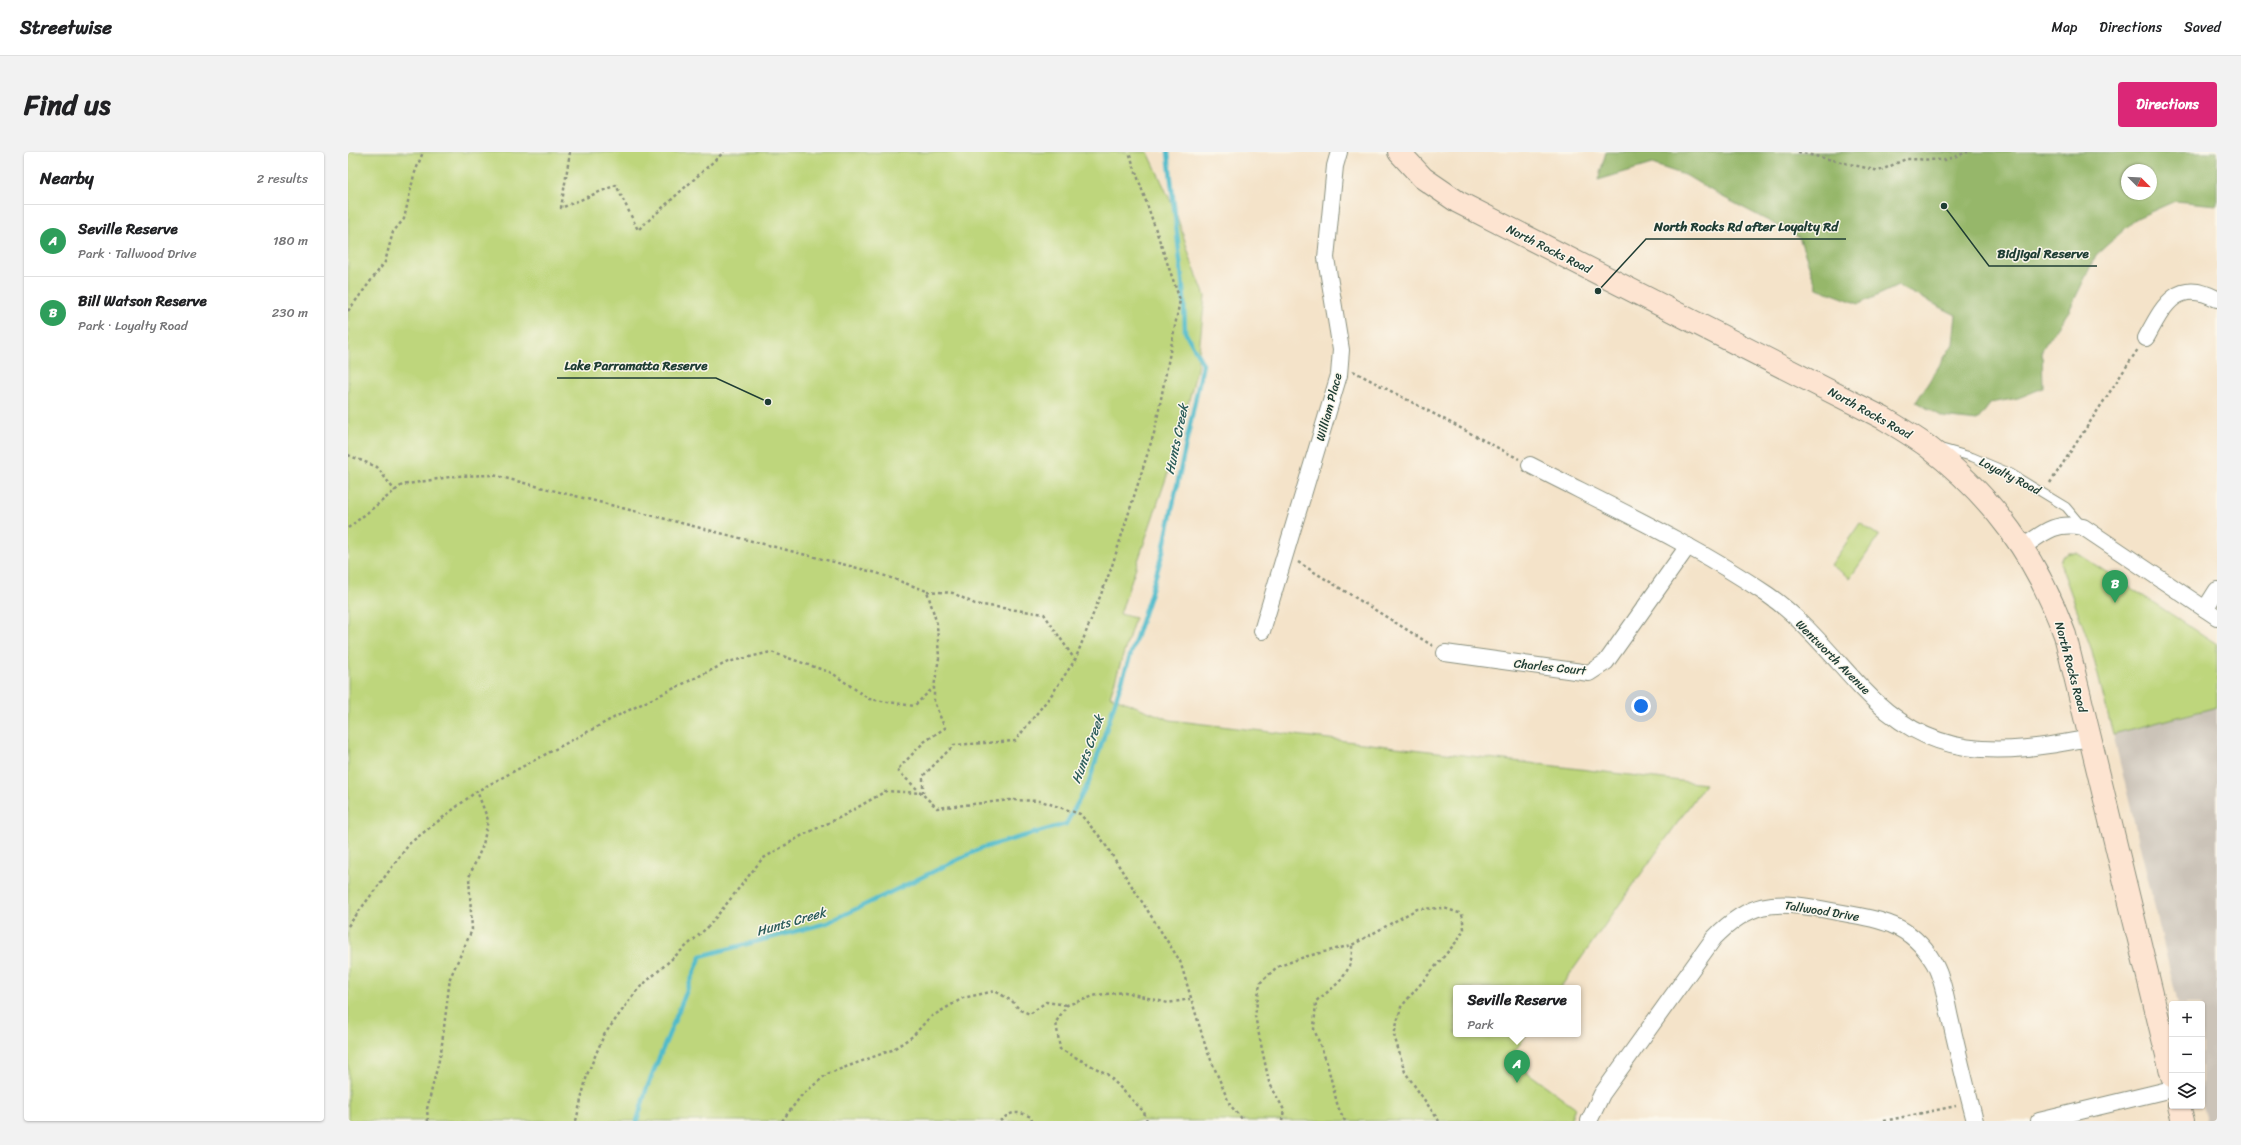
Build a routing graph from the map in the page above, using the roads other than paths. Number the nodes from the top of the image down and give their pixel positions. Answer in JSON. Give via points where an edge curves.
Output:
{"nodes":[{"id":1,"x":1339,"y":152,"type":"edge"},
{"id":2,"x":1399,"y":152,"type":"edge"},
{"id":3,"x":2217,"y":299,"type":"edge"},
{"id":4,"x":2146,"y":338,"type":"road end"},
{"id":5,"x":1926,"y":445,"type":"junction"},
{"id":6,"x":1530,"y":465,"type":"road end"},
{"id":7,"x":2083,"y":527,"type":"junction"},
{"id":8,"x":1688,"y":546,"type":"junction"},
{"id":9,"x":2023,"y":547,"type":"junction"},
{"id":10,"x":2217,"y":590,"type":"edge"},
{"id":11,"x":2211,"y":613,"type":"edge"},
{"id":12,"x":1262,"y":631,"type":"dead end"},
{"id":13,"x":1445,"y":653,"type":"road end"},
{"id":14,"x":2090,"y":738,"type":"junction"},
{"id":15,"x":2171,"y":1073,"type":"edge"},
{"id":16,"x":2169,"y":1090,"type":"edge"},
{"id":17,"x":2180,"y":1109,"type":"edge"},
{"id":18,"x":1589,"y":1121,"type":"edge"},
{"id":19,"x":1975,"y":1121,"type":"edge"},
{"id":20,"x":2039,"y":1121,"type":"edge"},
{"id":21,"x":2183,"y":1121,"type":"edge"}],
"edges":[{"from":1,"to":12,"type":"street","name":"William Place","via":[[1335,166],[1326,258],[1341,350],[1340,364],[1326,422]]},
{"from":2,"to":5,"type":"main road","name":"North Rocks Road","via":[[1423,178],[1458,202],[1883,418]]},
{"from":3,"to":4,"type":"street","via":[[2193,292],[2172,298],[2165,304]]},
{"from":5,"to":7,"type":"lane","name":"Loyalty Road","via":[[1948,448],[2010,473],[2066,507]]},
{"from":5,"to":9,"type":"main road","name":"North Rocks Road","via":[[1982,495]]},
{"from":6,"to":8,"type":"street","name":"Wentworth Avenue"},
{"from":7,"to":9,"type":"street","name":"Loyalty Road","via":[[2058,526],[2045,531]]},
{"from":7,"to":11,"type":"street","name":"Loyalty Road"},
{"from":8,"to":13,"type":"street","name":"Charles Court","via":[[1606,662],[1589,674]]},
{"from":8,"to":14,"type":"street","name":"Wentworth Avenue","via":[[1769,596],[1818,639],[1863,688],[1899,720],[1918,731],[1944,743],[1977,750],[2011,751]]},
{"from":9,"to":14,"type":"main road","name":"North Rocks Road","via":[[2051,598],[2065,635]]},
{"from":10,"to":11,"type":"street"},
{"from":14,"to":15,"type":"main road","name":"North Rocks Road"},
{"from":16,"to":20,"type":"street"},
{"from":17,"to":21,"type":"main road"},
{"from":18,"to":19,"type":"street","name":"Tallwood Drive","via":[[1602,1094],[1714,938],[1726,926],[1750,910],[1778,904],[1800,905],[1884,922],[1907,933],[1923,947],[1935,964],[1943,987]]}]}
